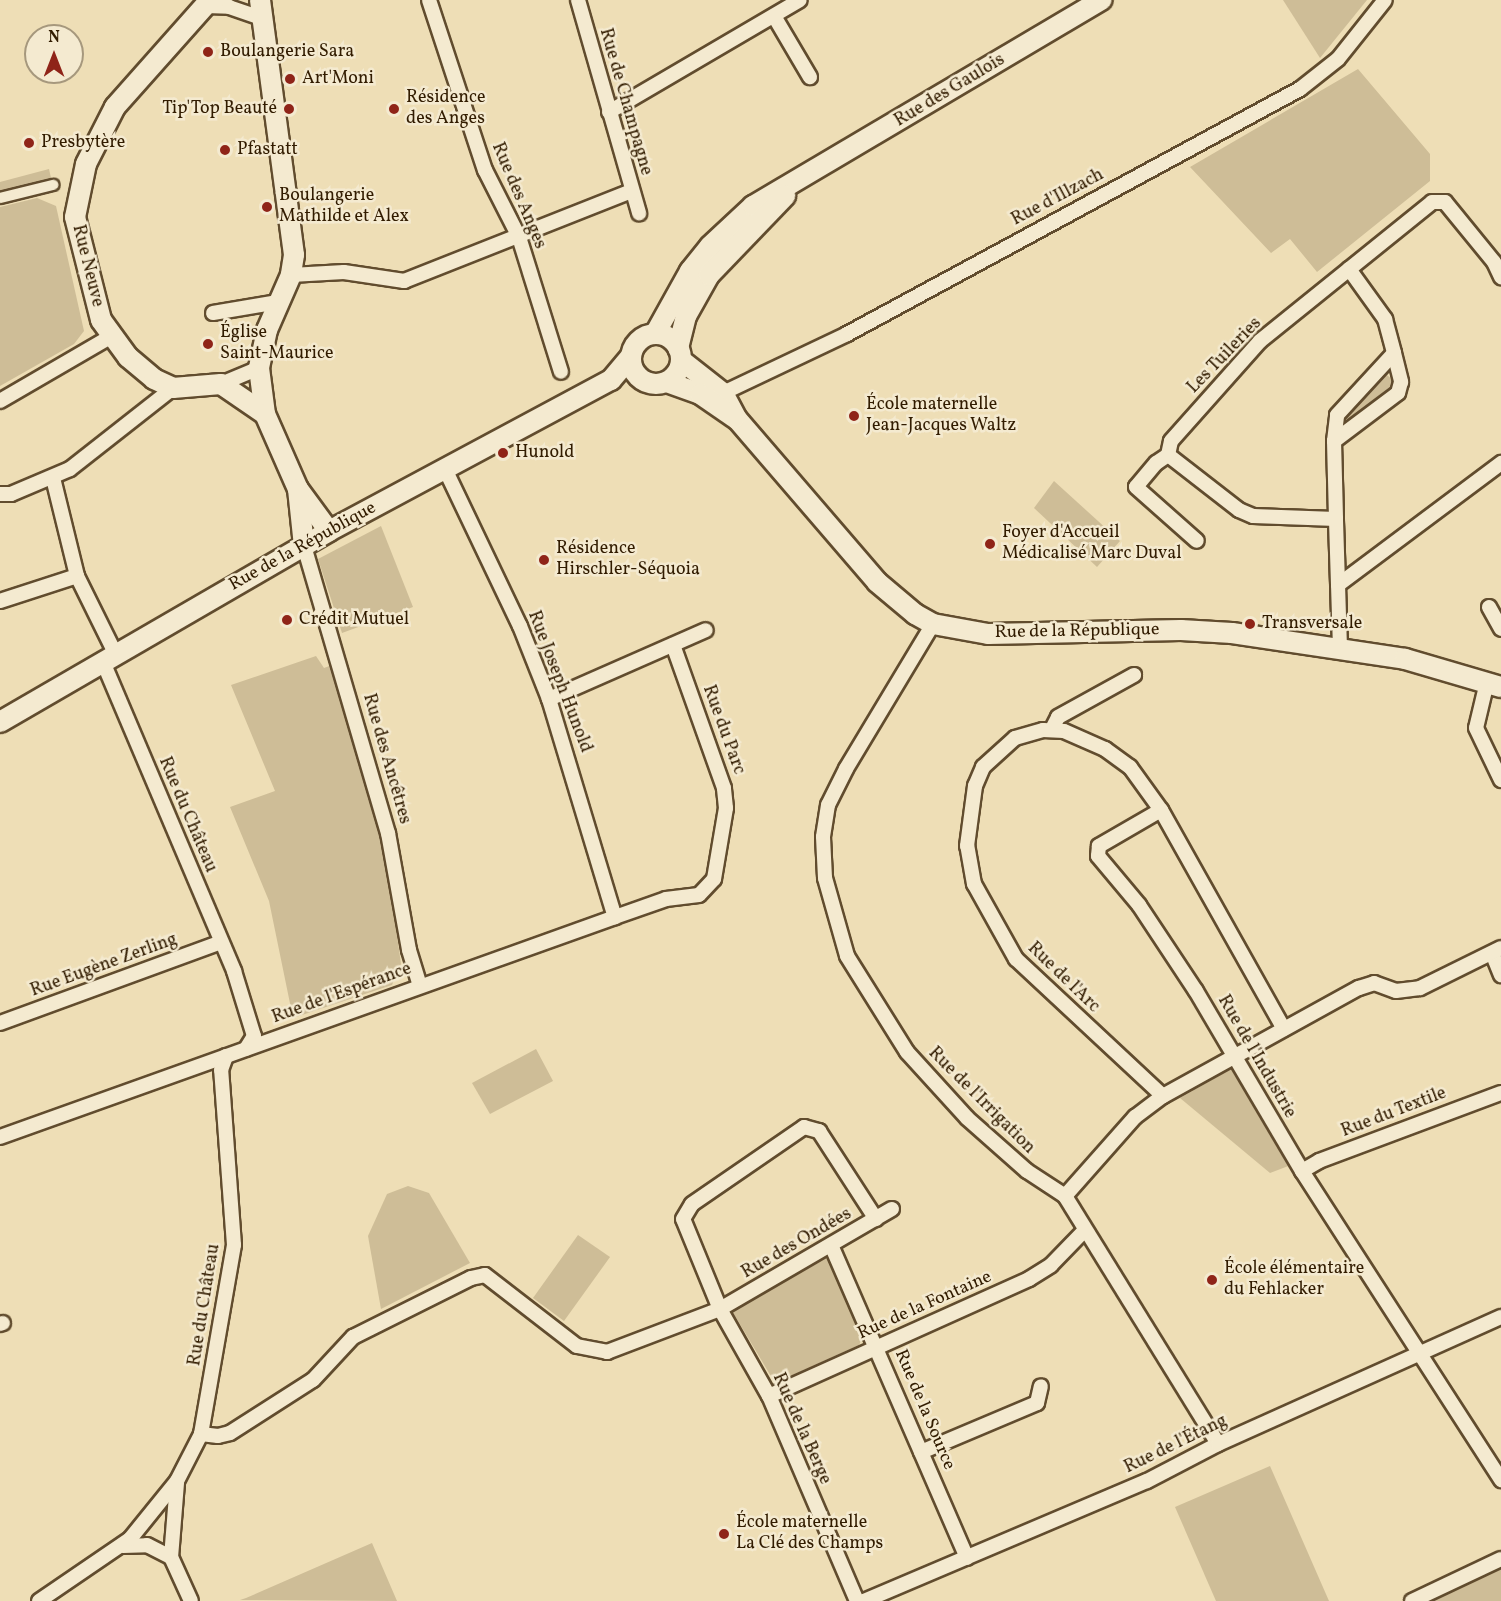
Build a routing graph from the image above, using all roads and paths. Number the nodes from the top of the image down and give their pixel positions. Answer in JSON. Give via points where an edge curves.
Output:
{"nodes":[{"id":1,"x":429,"y":0,"type":"edge"},
{"id":2,"x":578,"y":0,"type":"edge"},
{"id":3,"x":800,"y":0,"type":"edge"},
{"id":4,"x":1102,"y":0,"type":"edge"},
{"id":5,"x":1385,"y":0,"type":"edge"},
{"id":6,"x":208,"y":3,"type":"edge"},
{"id":7,"x":262,"y":10,"type":"edge"},
{"id":8,"x":774,"y":16,"type":"junction"},
{"id":9,"x":810,"y":77,"type":"dead end"},
{"id":10,"x":609,"y":112,"type":"junction"},
{"id":11,"x":799,"y":182,"type":"junction"},
{"id":12,"x":53,"y":185,"type":"dead end"},
{"id":13,"x":631,"y":191,"type":"junction"},
{"id":14,"x":0,"y":198,"type":"edge"},
{"id":15,"x":639,"y":213,"type":"dead end"},
{"id":16,"x":519,"y":237,"type":"junction"},
{"id":17,"x":1349,"y":269,"type":"junction"},
{"id":18,"x":291,"y":275,"type":"junction"},
{"id":19,"x":1501,"y":277,"type":"edge"},
{"id":20,"x":278,"y":302,"type":"junction"},
{"id":21,"x":213,"y":313,"type":"dead end"},
{"id":22,"x":655,"y":334,"type":"junction"},
{"id":23,"x":110,"y":337,"type":"junction"},
{"id":24,"x":1394,"y":353,"type":"junction"},
{"id":25,"x":680,"y":354,"type":"junction"},
{"id":26,"x":631,"y":356,"type":"junction"},
{"id":27,"x":259,"y":368,"type":"junction"},
{"id":28,"x":561,"y":372,"type":"dead end"},
{"id":29,"x":611,"y":380,"type":"junction"},
{"id":30,"x":643,"y":381,"type":"junction"},
{"id":31,"x":667,"y":382,"type":"junction"},
{"id":32,"x":222,"y":384,"type":"junction"},
{"id":33,"x":173,"y":388,"type":"junction"},
{"id":34,"x":723,"y":393,"type":"junction"},
{"id":35,"x":0,"y":401,"type":"edge"},
{"id":36,"x":265,"y":414,"type":"junction"},
{"id":37,"x":737,"y":419,"type":"junction"},
{"id":38,"x":1334,"y":441,"type":"junction"},
{"id":39,"x":1168,"y":455,"type":"junction"},
{"id":40,"x":1501,"y":463,"type":"edge"},
{"id":41,"x":445,"y":469,"type":"junction"},
{"id":42,"x":53,"y":478,"type":"junction"},
{"id":43,"x":298,"y":489,"type":"junction"},
{"id":44,"x":0,"y":494,"type":"edge"},
{"id":45,"x":1336,"y":519,"type":"junction"},
{"id":46,"x":329,"y":531,"type":"junction"},
{"id":47,"x":1197,"y":542,"type":"dead end"},
{"id":48,"x":304,"y":546,"type":"junction"},
{"id":49,"x":77,"y":576,"type":"junction"},
{"id":50,"x":1338,"y":585,"type":"junction"},
{"id":51,"x":0,"y":601,"type":"edge"},
{"id":52,"x":1489,"y":607,"type":"dead end"},
{"id":53,"x":933,"y":624,"type":"junction"},
{"id":54,"x":1501,"y":629,"type":"edge"},
{"id":55,"x":706,"y":630,"type":"dead end"},
{"id":56,"x":673,"y":645,"type":"junction"},
{"id":57,"x":1340,"y":648,"type":"junction"},
{"id":58,"x":109,"y":658,"type":"junction"},
{"id":59,"x":1134,"y":675,"type":"dead end"},
{"id":60,"x":1494,"y":685,"type":"edge"},
{"id":61,"x":549,"y":699,"type":"junction"},
{"id":62,"x":0,"y":722,"type":"edge"},
{"id":63,"x":1052,"y":729,"type":"junction"},
{"id":64,"x":1501,"y":780,"type":"edge"},
{"id":65,"x":1161,"y":810,"type":"junction"},
{"id":66,"x":699,"y":895,"type":"joint"},
{"id":67,"x":615,"y":917,"type":"junction"},
{"id":68,"x":221,"y":942,"type":"junction"},
{"id":69,"x":1497,"y":950,"type":"edge"},
{"id":70,"x":1501,"y":975,"type":"edge"},
{"id":71,"x":420,"y":985,"type":"junction"},
{"id":72,"x":0,"y":1023,"type":"edge"},
{"id":73,"x":1284,"y":1029,"type":"junction"},
{"id":74,"x":246,"y":1049,"type":"junction"},
{"id":75,"x":226,"y":1056,"type":"junction"},
{"id":76,"x":1234,"y":1056,"type":"junction"},
{"id":77,"x":1501,"y":1092,"type":"edge"},
{"id":78,"x":1162,"y":1096,"type":"junction"},
{"id":79,"x":0,"y":1137,"type":"edge"},
{"id":80,"x":1302,"y":1171,"type":"junction"},
{"id":81,"x":1065,"y":1196,"type":"junction"},
{"id":82,"x":892,"y":1209,"type":"dead end"},
{"id":83,"x":876,"y":1219,"type":"junction"},
{"id":84,"x":1083,"y":1231,"type":"junction"},
{"id":85,"x":831,"y":1245,"type":"junction"},
{"id":86,"x":720,"y":1309,"type":"junction"},
{"id":87,"x":1501,"y":1317,"type":"edge"},
{"id":88,"x":877,"y":1347,"type":"junction"},
{"id":89,"x":1418,"y":1352,"type":"junction"},
{"id":90,"x":1041,"y":1386,"type":"dead end"},
{"id":91,"x":769,"y":1396,"type":"junction"},
{"id":92,"x":201,"y":1434,"type":"junction"},
{"id":93,"x":1218,"y":1444,"type":"junction"},
{"id":94,"x":921,"y":1452,"type":"junction"},
{"id":95,"x":1501,"y":1480,"type":"edge"},
{"id":96,"x":177,"y":1481,"type":"junction"},
{"id":97,"x":121,"y":1546,"type":"junction"},
{"id":98,"x":171,"y":1557,"type":"junction"},
{"id":99,"x":967,"y":1558,"type":"junction"},
{"id":100,"x":1501,"y":1559,"type":"edge"},
{"id":101,"x":39,"y":1601,"type":"edge"},
{"id":102,"x":191,"y":1601,"type":"edge"},
{"id":103,"x":857,"y":1601,"type":"edge"},
{"id":104,"x":864,"y":1601,"type":"edge"},
{"id":105,"x":1412,"y":1601,"type":"edge"}],
"edges":[{"from":1,"to":16,"type":"street","name":"Rue des Anges","via":[[484,170]]},
{"from":2,"to":10,"type":"street","name":"Rue de Champagne"},
{"from":3,"to":8,"type":"street"},
{"from":4,"to":11,"type":"main road","name":"Rue des Gaulois"},
{"from":5,"to":34,"type":"street","name":"Rue d'Illzach","via":[[1338,60],[1300,89],[846,334]]},
{"from":6,"to":7,"type":"street"},
{"from":6,"to":23,"type":"main road","name":"Rue Neuve","via":[[129,87],[104,124],[86,164],[75,217],[101,320]]},
{"from":7,"to":18,"type":"main road","via":[[294,255]]},
{"from":8,"to":9,"type":"street"},
{"from":8,"to":10,"type":"street"},
{"from":10,"to":13,"type":"street","name":"Rue de Champagne"},
{"from":11,"to":22,"type":"main road","name":"Rue des Gaulois","via":[[753,206],[710,246],[690,271]]},
{"from":11,"to":25,"type":"main road","name":"Rue des Gaulois","via":[[709,275],[686,316]]},
{"from":12,"to":14,"type":"street"},
{"from":13,"to":15,"type":"street","name":"Rue de Champagne"},
{"from":13,"to":16,"type":"street"},
{"from":16,"to":18,"type":"street","via":[[404,281],[344,272]]},
{"from":16,"to":28,"type":"street","name":"Rue des Anges"},
{"from":17,"to":19,"type":"street","name":"Les Tuileries","via":[[1432,202],[1445,202],[1494,262]]},
{"from":17,"to":24,"type":"street","via":[[1386,319]]},
{"from":17,"to":39,"type":"street","name":"Les Tuileries","via":[[1260,342],[1172,441]]},
{"from":18,"to":20,"type":"main road"},
{"from":20,"to":21,"type":"street"},
{"from":20,"to":27,"type":"main road","via":[[264,339]]},
{"from":22,"to":25,"type":"main road","via":[[669,338]]},
{"from":22,"to":26,"type":"main road","via":[[639,341]]},
{"from":23,"to":33,"type":"main road","name":"Rue Neuve","via":[[154,380]]},
{"from":23,"to":35,"type":"street"},
{"from":24,"to":38,"type":"street","via":[[1337,415]]},
{"from":24,"to":38,"type":"street","via":[[1401,382],[1398,393]]},
{"from":25,"to":31,"type":"main road","via":[[677,373]]},
{"from":25,"to":34,"type":"main road","name":"Rue de la République"},
{"from":26,"to":29,"type":"main road","name":"Rue de la République"},
{"from":26,"to":30,"type":"main road","via":[[634,370]]},
{"from":27,"to":32,"type":"street"},
{"from":27,"to":36,"type":"main road"},
{"from":29,"to":30,"type":"main road","name":"Rue de la République"},
{"from":29,"to":41,"type":"main road","name":"Rue de la République"},
{"from":30,"to":31,"type":"main road"},
{"from":31,"to":37,"type":"main road","name":"Rue de la République","via":[[700,394]]},
{"from":32,"to":33,"type":"main road"},
{"from":32,"to":36,"type":"main road"},
{"from":33,"to":42,"type":"street"},
{"from":34,"to":37,"type":"main road","name":"Rue de la République"},
{"from":36,"to":43,"type":"main road"},
{"from":37,"to":53,"type":"main road","name":"Rue de la République","via":[[877,582]]},
{"from":38,"to":45,"type":"street"},
{"from":39,"to":45,"type":"street","via":[[1228,503],[1253,516]]},
{"from":39,"to":47,"type":"street","name":"Les Tuileries","via":[[1136,487]]},
{"from":40,"to":50,"type":"street"},
{"from":41,"to":46,"type":"main road","name":"Rue de la République"},
{"from":41,"to":61,"type":"street","name":"Rue Joseph Hunold","via":[[520,627]]},
{"from":42,"to":44,"type":"street","via":[[11,494]]},
{"from":42,"to":49,"type":"street","name":"Rue du Château"},
{"from":43,"to":46,"type":"main road"},
{"from":43,"to":48,"type":"main road"},
{"from":45,"to":50,"type":"street"},
{"from":46,"to":48,"type":"main road","name":"Rue de la République"},
{"from":48,"to":58,"type":"main road","name":"Rue de la République"},
{"from":48,"to":71,"type":"street","name":"Rue des Ancêtres","via":[[391,843],[409,950]]},
{"from":49,"to":51,"type":"street"},
{"from":49,"to":58,"type":"street","name":"Rue du Château"},
{"from":50,"to":57,"type":"street"},
{"from":52,"to":54,"type":"street"},
{"from":53,"to":57,"type":"main road","name":"Rue de la République","via":[[988,634],[1181,630]]},
{"from":53,"to":81,"type":"street","name":"Rue de l'Irrigation","via":[[828,805],[823,837],[825,878],[851,967],[907,1052],[967,1118],[1027,1171]]},
{"from":55,"to":56,"type":"street"},
{"from":56,"to":61,"type":"street"},
{"from":56,"to":66,"type":"street","name":"Rue du Parc","via":[[724,788],[726,808],[714,879]]},
{"from":57,"to":60,"type":"main road","name":"Rue de la République","via":[[1405,659]]},
{"from":58,"to":62,"type":"main road","name":"Rue de la République"},
{"from":58,"to":68,"type":"street","name":"Rue du Château"},
{"from":59,"to":63,"type":"street","via":[[1058,717]]},
{"from":60,"to":64,"type":"street","via":[[1476,728]]},
{"from":61,"to":67,"type":"street","name":"Rue Joseph Hunold"},
{"from":63,"to":65,"type":"street","name":"Rue de l'Arc","via":[[1080,736],[1130,767]]},
{"from":63,"to":78,"type":"street","name":"Rue de l'Arc","via":[[1015,738],[983,767],[971,804],[967,846],[974,884],[1016,959]]},
{"from":65,"to":73,"type":"street","name":"Rue de l'Arc"},
{"from":65,"to":76,"type":"street","name":"Rue de l'Industrie","via":[[1100,846],[1098,856],[1139,905]]},
{"from":66,"to":67,"type":"street","name":"Rue de l'Espérance","via":[[666,899]]},
{"from":67,"to":71,"type":"street","name":"Rue de l'Espérance"},
{"from":68,"to":72,"type":"street","name":"Rue Eugène Zerling"},
{"from":68,"to":74,"type":"street","name":"Rue du Château","via":[[254,1036]]},
{"from":69,"to":70,"type":"street"},
{"from":69,"to":73,"type":"street","via":[[1420,988],[1396,991],[1374,983],[1359,988]]},
{"from":71,"to":74,"type":"street","name":"Rue de l'Espérance"},
{"from":73,"to":76,"type":"street"},
{"from":74,"to":75,"type":"street","name":"Rue de l'Espérance"},
{"from":75,"to":79,"type":"street","name":"Rue de l'Espérance"},
{"from":75,"to":92,"type":"street","name":"Rue du Château","via":[[221,1070],[234,1245]]},
{"from":76,"to":78,"type":"street"},
{"from":76,"to":80,"type":"street","name":"Rue de l'Industrie"},
{"from":77,"to":80,"type":"street","name":"Rue du Textile","via":[[1319,1161]]},
{"from":78,"to":81,"type":"street","via":[[1135,1117]]},
{"from":80,"to":89,"type":"street","name":"Rue de l'Industrie"},
{"from":81,"to":84,"type":"street","name":"Rue de l'Irrigation"},
{"from":82,"to":83,"type":"street","name":"Rue des Ondées"},
{"from":83,"to":85,"type":"street","name":"Rue des Ondées"},
{"from":83,"to":86,"type":"street","name":"Rue de la Berge","via":[[819,1131],[813,1127],[796,1129],[686,1210],[683,1225]]},
{"from":84,"to":88,"type":"street","name":"Rue de la Fontaine","via":[[1051,1265],[1029,1280]]},
{"from":84,"to":93,"type":"street","name":"Rue de l'Irrigation","via":[[1092,1236]]},
{"from":85,"to":86,"type":"street","name":"Rue des Ondées"},
{"from":85,"to":88,"type":"street","name":"Rue de la Source"},
{"from":86,"to":91,"type":"street","name":"Rue de la Berge"},
{"from":86,"to":92,"type":"street","name":"Rue des Ondées","via":[[607,1352],[592,1351],[577,1346],[486,1275],[353,1337],[314,1380],[230,1433]]},
{"from":87,"to":89,"type":"street","name":"Rue de l'Étang"},
{"from":88,"to":91,"type":"street","name":"Rue de la Fontaine"},
{"from":88,"to":94,"type":"street","name":"Rue de la Source"},
{"from":89,"to":93,"type":"street","name":"Rue de l'Étang"},
{"from":89,"to":95,"type":"street","name":"Rue de l'Industrie"},
{"from":90,"to":94,"type":"street","via":[[1037,1403]]},
{"from":91,"to":103,"type":"street","name":"Rue de la Berge"},
{"from":92,"to":96,"type":"street","name":"Rue du Château"},
{"from":93,"to":99,"type":"street","name":"Rue de l'Étang","via":[[1147,1481]]},
{"from":94,"to":99,"type":"street","name":"Rue de la Source"},
{"from":96,"to":97,"type":"street","name":"Rue du Château","via":[[151,1518]]},
{"from":96,"to":98,"type":"street","name":"Rue du Château"},
{"from":97,"to":98,"type":"street","via":[[147,1545]]},
{"from":97,"to":101,"type":"street","name":"Rue du Château"},
{"from":98,"to":102,"type":"street"},
{"from":99,"to":104,"type":"street","name":"Rue de l'Étang"},
{"from":100,"to":105,"type":"street"}]}
